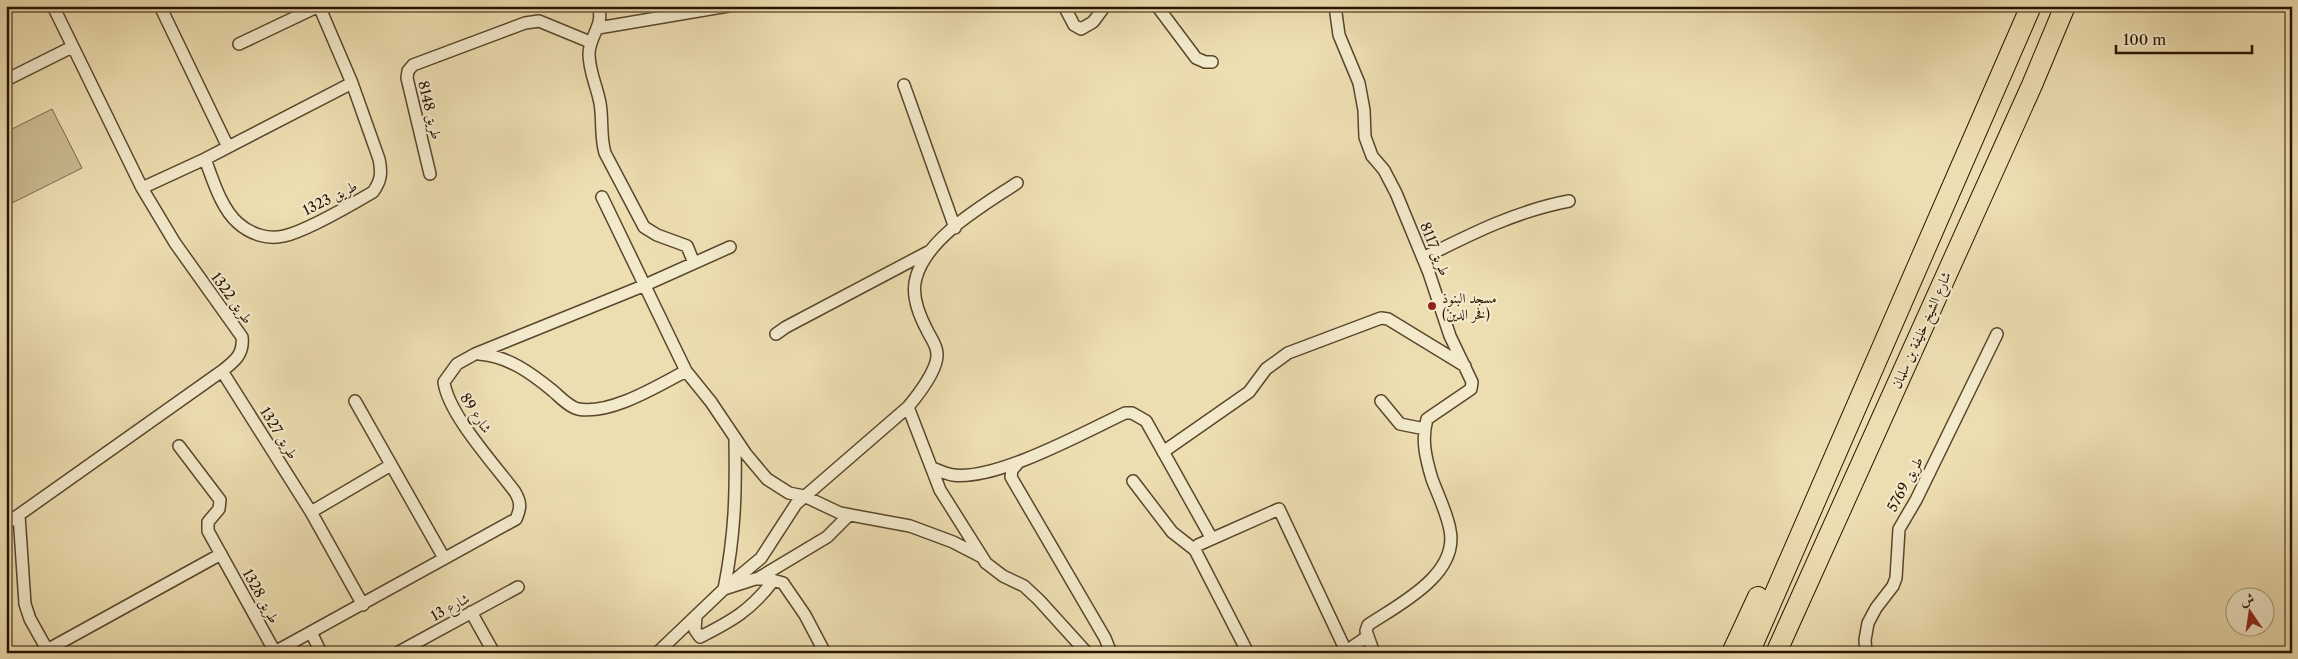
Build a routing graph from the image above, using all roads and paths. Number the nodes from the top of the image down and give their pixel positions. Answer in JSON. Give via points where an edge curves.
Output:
{"nodes":[{"id":1,"x":53,"y":6,"type":"edge"},
{"id":2,"x":160,"y":6,"type":"edge"},
{"id":3,"x":319,"y":6,"type":"edge"},
{"id":4,"x":598,"y":6,"type":"edge"},
{"id":5,"x":728,"y":6,"type":"edge"},
{"id":6,"x":1064,"y":6,"type":"edge"},
{"id":7,"x":1105,"y":6,"type":"edge"},
{"id":8,"x":1157,"y":6,"type":"edge"},
{"id":9,"x":1335,"y":6,"type":"edge"},
{"id":10,"x":2031,"y":6,"type":"edge"},
{"id":11,"x":2065,"y":6,"type":"edge"},
{"id":12,"x":598,"y":28,"type":"junction"},
{"id":13,"x":590,"y":42,"type":"junction"},
{"id":14,"x":239,"y":44,"type":"dead end"},
{"id":15,"x":72,"y":47,"type":"junction"},
{"id":16,"x":1212,"y":62,"type":"dead end"},
{"id":17,"x":6,"y":80,"type":"edge"},
{"id":18,"x":352,"y":83,"type":"junction"},
{"id":19,"x":904,"y":85,"type":"dead end"},
{"id":20,"x":228,"y":147,"type":"junction"},
{"id":21,"x":205,"y":159,"type":"junction"},
{"id":22,"x":430,"y":174,"type":"dead end"},
{"id":23,"x":1017,"y":183,"type":"dead end"},
{"id":24,"x":142,"y":188,"type":"junction"},
{"id":25,"x":602,"y":197,"type":"dead end"},
{"id":26,"x":1569,"y":201,"type":"dead end"},
{"id":27,"x":955,"y":228,"type":"junction"},
{"id":28,"x":730,"y":247,"type":"dead end"},
{"id":29,"x":932,"y":250,"type":"junction"},
{"id":30,"x":1423,"y":258,"type":"junction"},
{"id":31,"x":694,"y":264,"type":"junction"},
{"id":32,"x":643,"y":286,"type":"junction"},
{"id":33,"x":776,"y":334,"type":"dead end"},
{"id":34,"x":1997,"y":334,"type":"dead end"},
{"id":35,"x":475,"y":354,"type":"junction"},
{"id":36,"x":1465,"y":366,"type":"junction"},
{"id":37,"x":222,"y":371,"type":"junction"},
{"id":38,"x":686,"y":371,"type":"junction"},
{"id":39,"x":1864,"y":388,"type":"junction"},
{"id":40,"x":355,"y":401,"type":"dead end"},
{"id":41,"x":1381,"y":401,"type":"dead end"},
{"id":42,"x":908,"y":407,"type":"junction"},
{"id":43,"x":1425,"y":429,"type":"junction"},
{"id":44,"x":736,"y":438,"type":"junction"},
{"id":45,"x":179,"y":446,"type":"dead end"},
{"id":46,"x":1163,"y":452,"type":"junction"},
{"id":47,"x":1019,"y":462,"type":"junction"},
{"id":48,"x":391,"y":465,"type":"junction"},
{"id":49,"x":932,"y":468,"type":"junction"},
{"id":50,"x":1133,"y":481,"type":"dead end"},
{"id":51,"x":804,"y":496,"type":"junction"},
{"id":52,"x":311,"y":512,"type":"junction"},
{"id":53,"x":19,"y":515,"type":"junction"},
{"id":54,"x":849,"y":515,"type":"junction"},
{"id":55,"x":6,"y":524,"type":"edge"},
{"id":56,"x":1212,"y":539,"type":"junction"},
{"id":57,"x":1195,"y":550,"type":"junction"},
{"id":58,"x":221,"y":554,"type":"junction"},
{"id":59,"x":982,"y":556,"type":"junction"},
{"id":60,"x":444,"y":558,"type":"junction"},
{"id":61,"x":755,"y":579,"type":"junction"},
{"id":62,"x":773,"y":580,"type":"junction"},
{"id":63,"x":518,"y":587,"type":"dead end"},
{"id":64,"x":724,"y":589,"type":"junction"},
{"id":65,"x":362,"y":605,"type":"junction"},
{"id":66,"x":471,"y":612,"type":"junction"},
{"id":67,"x":696,"y":616,"type":"junction"},
{"id":68,"x":312,"y":632,"type":"junction"},
{"id":69,"x":1368,"y":636,"type":"junction"},
{"id":70,"x":1348,"y":651,"type":"edge"},
{"id":71,"x":48,"y":652,"type":"edge"},
{"id":72,"x":274,"y":652,"type":"edge"},
{"id":73,"x":322,"y":653,"type":"edge"},
{"id":74,"x":397,"y":653,"type":"edge"},
{"id":75,"x":494,"y":653,"type":"edge"},
{"id":76,"x":657,"y":653,"type":"edge"},
{"id":77,"x":825,"y":653,"type":"edge"},
{"id":78,"x":1087,"y":653,"type":"edge"},
{"id":79,"x":1111,"y":653,"type":"edge"},
{"id":80,"x":1248,"y":653,"type":"edge"},
{"id":81,"x":1374,"y":653,"type":"edge"},
{"id":82,"x":1732,"y":653,"type":"edge"},
{"id":83,"x":1749,"y":653,"type":"edge"},
{"id":84,"x":1776,"y":653,"type":"edge"},
{"id":85,"x":1866,"y":653,"type":"edge"}],
"edges":[{"from":1,"to":15,"type":"street","name":"طريق 1322"},
{"from":2,"to":20,"type":"street"},
{"from":3,"to":14,"type":"street"},
{"from":3,"to":18,"type":"street","name":"طريق 1323"},
{"from":4,"to":12,"type":"street"},
{"from":5,"to":12,"type":"street"},
{"from":6,"to":7,"type":"street","via":[[1074,25],[1081,29],[1093,22]]},
{"from":8,"to":16,"type":"street","via":[[1196,58]]},
{"from":9,"to":30,"type":"street","name":"طريق 8117","via":[[1339,35],[1359,83],[1365,137],[1372,156],[1384,170],[1396,194]]},
{"from":10,"to":39,"type":"highway","name":"شارع الشيخ خليفة بن سلمان"},
{"from":11,"to":84,"type":"highway","name":"شارع الشيخ خليفة بن سلمان"},
{"from":12,"to":13,"type":"street"},
{"from":13,"to":22,"type":"street","name":"طريق 8148","via":[[540,22],[524,23],[413,65],[407,78]]},
{"from":13,"to":31,"type":"street","via":[[602,143],[610,162],[644,227],[657,236],[686,246]]},
{"from":15,"to":17,"type":"street"},
{"from":15,"to":24,"type":"street","name":"طريق 1322"},
{"from":18,"to":20,"type":"street"},
{"from":18,"to":21,"type":"street","name":"طريق 1323","via":[[381,170],[380,182],[373,192],[299,231],[283,237],[267,237],[251,233],[237,223]]},
{"from":19,"to":27,"type":"street"},
{"from":20,"to":21,"type":"street"},
{"from":21,"to":24,"type":"street"},
{"from":23,"to":27,"type":"street"},
{"from":24,"to":37,"type":"street","name":"طريق 1322","via":[[175,243],[242,337],[240,354]]},
{"from":25,"to":32,"type":"street"},
{"from":26,"to":30,"type":"street","via":[[1506,218]]},
{"from":27,"to":29,"type":"street"},
{"from":28,"to":31,"type":"street","name":"شارع 89"},
{"from":29,"to":33,"type":"street"},
{"from":29,"to":42,"type":"street","via":[[916,279],[915,292],[918,310],[934,343],[937,358],[920,392]]},
{"from":30,"to":36,"type":"street","name":"طريق 8117","via":[[1450,336]]},
{"from":31,"to":32,"type":"street","name":"شارع 89"},
{"from":32,"to":35,"type":"street","name":"شارع 89"},
{"from":32,"to":38,"type":"street"},
{"from":34,"to":85,"type":"street","name":"طريق 5769","via":[[1899,529],[1896,578],[1868,623]]},
{"from":35,"to":38,"type":"street","via":[[494,355],[511,362],[577,409],[628,400]]},
{"from":35,"to":60,"type":"street","name":"شارع 89","via":[[449,374],[444,382],[445,393],[458,416],[515,492],[520,510],[516,519]]},
{"from":36,"to":43,"type":"street","name":"طريق 8117","via":[[1472,382],[1470,389],[1427,419]]},
{"from":36,"to":46,"type":"street","via":[[1388,319],[1381,318],[1288,353],[1266,369],[1249,392]]},
{"from":37,"to":52,"type":"street","name":"طريق 1327"},
{"from":37,"to":53,"type":"street","name":"طريق 1322"},
{"from":38,"to":44,"type":"street"},
{"from":39,"to":82,"type":"highway","via":[[1814,480]]},
{"from":39,"to":83,"type":"highway","name":"شارع الشيخ خليفة بن سلمان"},
{"from":40,"to":48,"type":"street"},
{"from":41,"to":43,"type":"street","via":[[1400,424]]},
{"from":42,"to":49,"type":"street"},
{"from":42,"to":51,"type":"street"},
{"from":43,"to":69,"type":"street","via":[[1424,456],[1450,529],[1451,547],[1424,587],[1368,625]]},
{"from":44,"to":51,"type":"street","via":[[767,479],[790,494]]},
{"from":44,"to":64,"type":"street","via":[[736,505],[732,551]]},
{"from":45,"to":58,"type":"street","name":"طريق 1328","via":[[220,500],[219,509],[207,527]]},
{"from":46,"to":47,"type":"street","via":[[1146,421],[1132,413],[1124,413]]},
{"from":46,"to":56,"type":"street"},
{"from":47,"to":49,"type":"street","via":[[968,475],[952,475]]},
{"from":47,"to":79,"type":"street","via":[[1011,477]]},
{"from":48,"to":52,"type":"street"},
{"from":48,"to":60,"type":"street"},
{"from":49,"to":59,"type":"street","via":[[940,490]]},
{"from":50,"to":57,"type":"street","via":[[1172,532]]},
{"from":51,"to":54,"type":"street"},
{"from":51,"to":64,"type":"street","via":[[761,558]]},
{"from":52,"to":65,"type":"street","name":"طريق 1327"},
{"from":53,"to":55,"type":"street","name":"طريق 1322"},
{"from":53,"to":71,"type":"street","via":[[25,604]]},
{"from":54,"to":59,"type":"street","via":[[910,526]]},
{"from":54,"to":61,"type":"street","via":[[827,537]]},
{"from":56,"to":57,"type":"street","via":[[1198,545]]},
{"from":56,"to":70,"type":"street","via":[[1279,509]]},
{"from":57,"to":80,"type":"street"},
{"from":58,"to":71,"type":"street"},
{"from":58,"to":72,"type":"street","name":"طريق 1328"},
{"from":59,"to":78,"type":"street","via":[[1003,576],[1024,586]]},
{"from":60,"to":65,"type":"street"},
{"from":61,"to":62,"type":"street"},
{"from":61,"to":64,"type":"street"},
{"from":62,"to":67,"type":"street","via":[[749,609],[728,624],[700,637],[695,630]]},
{"from":62,"to":77,"type":"street","via":[[783,584],[805,615]]},
{"from":63,"to":66,"type":"street","name":"شارع 13"},
{"from":64,"to":67,"type":"street"},
{"from":65,"to":68,"type":"street"},
{"from":66,"to":74,"type":"street","name":"شارع 13"},
{"from":66,"to":75,"type":"street"},
{"from":67,"to":76,"type":"street"},
{"from":68,"to":72,"type":"street"},
{"from":68,"to":73,"type":"street"},
{"from":69,"to":70,"type":"street"},
{"from":69,"to":81,"type":"street"}]}
